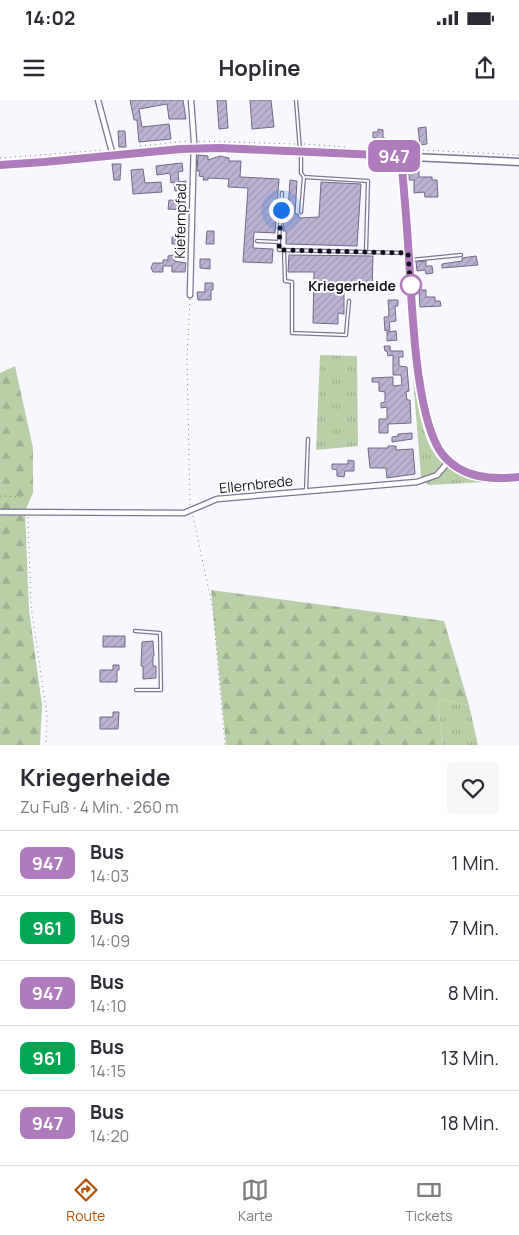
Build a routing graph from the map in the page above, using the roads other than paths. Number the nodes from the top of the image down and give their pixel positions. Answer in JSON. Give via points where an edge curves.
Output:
{"nodes":[{"id":1,"x":98,"y":100,"type":"edge"},
{"id":2,"x":191,"y":100,"type":"edge"},
{"id":3,"x":296,"y":100,"type":"edge"},
{"id":4,"x":299,"y":147,"type":"junction"},
{"id":5,"x":194,"y":148,"type":"junction"},
{"id":6,"x":113,"y":153,"type":"junction"},
{"id":7,"x":401,"y":156,"type":"junction"},
{"id":8,"x":519,"y":162,"type":"edge"},
{"id":9,"x":0,"y":165,"type":"edge"},
{"id":10,"x":304,"y":177,"type":"junction"},
{"id":11,"x":282,"y":193,"type":"dead end"},
{"id":12,"x":301,"y":212,"type":"dead end"},
{"id":13,"x":257,"y":241,"type":"dead end"},
{"id":14,"x":279,"y":242,"type":"junction"},
{"id":15,"x":284,"y":250,"type":"junction"},
{"id":16,"x":366,"y":252,"type":"junction"},
{"id":17,"x":408,"y":253,"type":"junction"},
{"id":18,"x":461,"y":254,"type":"dead end"},
{"id":19,"x":409,"y":260,"type":"junction"},
{"id":20,"x":190,"y":295,"type":"road end"},
{"id":21,"x":348,"y":301,"type":"dead end"},
{"id":22,"x":308,"y":439,"type":"dead end"},
{"id":23,"x":450,"y":461,"type":"junction"},
{"id":24,"x":519,"y":477,"type":"edge"},
{"id":25,"x":306,"y":491,"type":"junction"},
{"id":26,"x":0,"y":512,"type":"edge"},
{"id":27,"x":135,"y":631,"type":"dead end"},
{"id":28,"x":136,"y":690,"type":"dead end"}],
"edges":[{"from":1,"to":6,"type":"street"},
{"from":2,"to":5,"type":"street","name":"Kiefernpfad"},
{"from":3,"to":4,"type":"lane"},
{"from":4,"to":5,"type":"street"},
{"from":4,"to":7,"type":"street"},
{"from":4,"to":10,"type":"lane"},
{"from":5,"to":6,"type":"street"},
{"from":5,"to":20,"type":"street","name":"Kiefernpfad"},
{"from":6,"to":9,"type":"street"},
{"from":7,"to":8,"type":"street","via":[[446,155]]},
{"from":7,"to":17,"type":"street"},
{"from":10,"to":12,"type":"lane"},
{"from":10,"to":16,"type":"lane","via":[[368,181]]},
{"from":11,"to":14,"type":"lane"},
{"from":13,"to":14,"type":"lane"},
{"from":14,"to":15,"type":"lane","via":[[279,250]]},
{"from":15,"to":16,"type":"lane"},
{"from":15,"to":21,"type":"lane","via":[[285,281],[292,282],[292,333],[346,335]]},
{"from":16,"to":17,"type":"lane"},
{"from":17,"to":19,"type":"street"},
{"from":18,"to":19,"type":"lane"},
{"from":19,"to":23,"type":"street","via":[[415,344],[424,404],[435,442]]},
{"from":22,"to":25,"type":"lane"},
{"from":23,"to":24,"type":"street","via":[[464,471],[483,477]]},
{"from":23,"to":25,"type":"street","name":"Ellernbrede","via":[[437,475],[417,482]]},
{"from":25,"to":26,"type":"street","name":"Ellernbrede","via":[[217,498],[184,513],[173,514]]},
{"from":27,"to":28,"type":"lane","via":[[160,633],[161,690]]}]}
